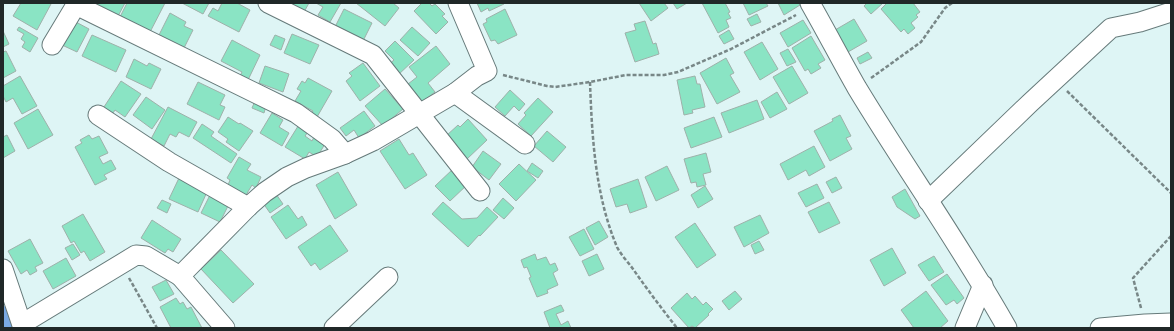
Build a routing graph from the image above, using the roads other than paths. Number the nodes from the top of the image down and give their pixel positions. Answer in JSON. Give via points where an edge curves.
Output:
{"nodes":[{"id":1,"x":268,"y":3,"type":"edge"},
{"id":2,"x":458,"y":3,"type":"edge"},
{"id":3,"x":76,"y":4,"type":"edge"},
{"id":4,"x":811,"y":5,"type":"edge"},
{"id":5,"x":1171,"y":12,"type":"edge"},
{"id":6,"x":52,"y":45,"type":"dead end"},
{"id":7,"x":455,"y":93,"type":"junction"},
{"id":8,"x":419,"y":114,"type":"junction"},
{"id":9,"x":98,"y":115,"type":"dead end"},
{"id":10,"x":525,"y":144,"type":"dead end"},
{"id":11,"x":345,"y":154,"type":"junction"},
{"id":12,"x":480,"y":191,"type":"dead end"},
{"id":13,"x":928,"y":201,"type":"junction"},
{"id":14,"x":248,"y":207,"type":"junction"},
{"id":15,"x":3,"y":269,"type":"edge"},
{"id":16,"x":180,"y":276,"type":"junction"},
{"id":17,"x":388,"y":277,"type":"dead end"},
{"id":18,"x":983,"y":285,"type":"junction"},
{"id":19,"x":1171,"y":323,"type":"edge"},
{"id":20,"x":22,"y":326,"type":"edge"},
{"id":21,"x":225,"y":328,"type":"edge"},
{"id":22,"x":334,"y":328,"type":"edge"},
{"id":23,"x":965,"y":328,"type":"edge"},
{"id":24,"x":1008,"y":328,"type":"edge"},
{"id":25,"x":1100,"y":328,"type":"edge"}],
"edges":[{"from":1,"to":8,"type":"street","via":[[373,55]]},
{"from":2,"to":7,"type":"street","via":[[487,71]]},
{"from":3,"to":6,"type":"street"},
{"from":3,"to":11,"type":"street","via":[[296,113],[332,139]]},
{"from":4,"to":13,"type":"street","via":[[857,87]]},
{"from":5,"to":13,"type":"street","via":[[1111,28]]},
{"from":7,"to":8,"type":"street"},
{"from":7,"to":10,"type":"street"},
{"from":8,"to":11,"type":"street"},
{"from":8,"to":12,"type":"street"},
{"from":9,"to":14,"type":"street","via":[[169,162]]},
{"from":11,"to":14,"type":"street","via":[[287,178]]},
{"from":13,"to":18,"type":"street"},
{"from":14,"to":16,"type":"street"},
{"from":15,"to":20,"type":"street"},
{"from":16,"to":20,"type":"street","via":[[146,256],[136,255]]},
{"from":16,"to":21,"type":"street"},
{"from":17,"to":22,"type":"street"},
{"from":18,"to":23,"type":"street"},
{"from":18,"to":24,"type":"street"},
{"from":19,"to":25,"type":"street"}]}
